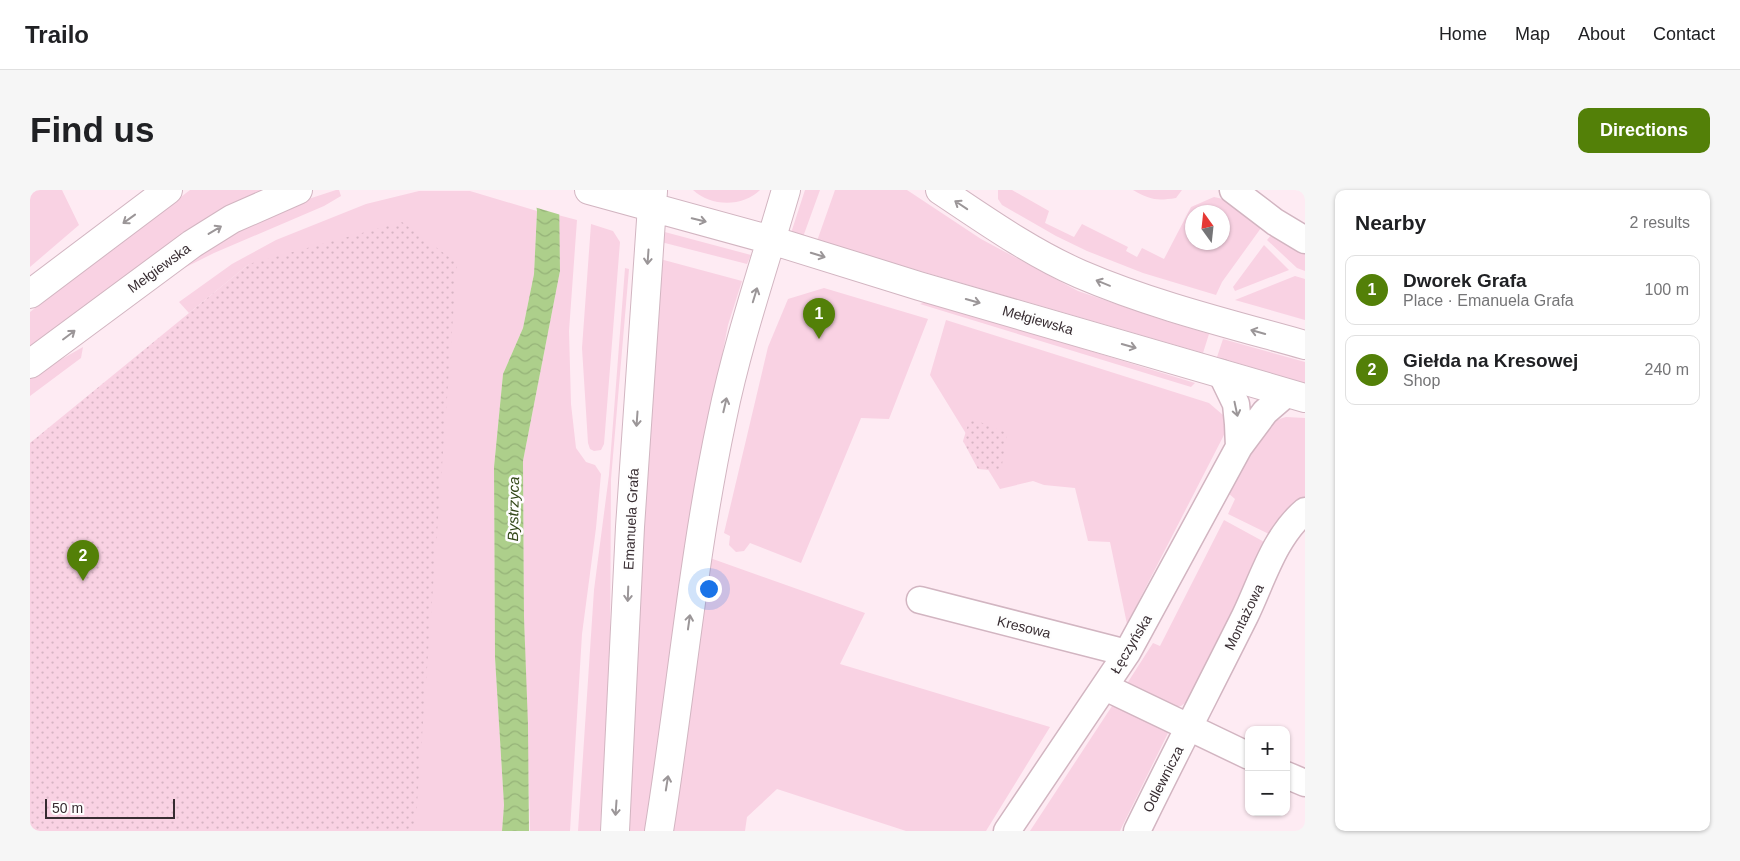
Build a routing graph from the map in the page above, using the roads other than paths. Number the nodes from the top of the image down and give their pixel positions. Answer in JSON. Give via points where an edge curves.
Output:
{"nodes":[{"id":1,"x":168,"y":190,"type":"edge"},
{"id":2,"x":298,"y":190,"type":"edge"},
{"id":3,"x":786,"y":190,"type":"edge"},
{"id":4,"x":940,"y":190,"type":"edge"},
{"id":5,"x":1233,"y":190,"type":"edge"},
{"id":6,"x":600,"y":193,"type":"edge"},
{"id":7,"x":652,"y":199,"type":"edge"},
{"id":8,"x":771,"y":240,"type":"junction"},
{"id":9,"x":1305,"y":240,"type":"edge"},
{"id":10,"x":30,"y":294,"type":"edge"},
{"id":11,"x":1305,"y":345,"type":"edge"},
{"id":12,"x":30,"y":364,"type":"edge"},
{"id":13,"x":1220,"y":373,"type":"junction"},
{"id":14,"x":1296,"y":395,"type":"edge"},
{"id":15,"x":1239,"y":447,"type":"junction"},
{"id":16,"x":1305,"y":511,"type":"edge"},
{"id":17,"x":920,"y":600,"type":"dead end"},
{"id":18,"x":1128,"y":654,"type":"junction"},
{"id":19,"x":1104,"y":687,"type":"junction"},
{"id":20,"x":1189,"y":727,"type":"junction"},
{"id":21,"x":1245,"y":754,"type":"edge"},
{"id":22,"x":1290,"y":776,"type":"edge"},
{"id":23,"x":1305,"y":783,"type":"edge"},
{"id":24,"x":615,"y":831,"type":"edge"},
{"id":25,"x":659,"y":831,"type":"edge"},
{"id":26,"x":1008,"y":831,"type":"edge"},
{"id":27,"x":1138,"y":831,"type":"edge"}],
"edges":[{"from":1,"to":10,"type":"main road","one_way":true},
{"from":12,"to":2,"type":"main road","name":"Mełgiewska","one_way":true,"via":[[192,244],[232,219]]},
{"from":3,"to":8,"type":"main road"},
{"from":11,"to":4,"type":"main road","one_way":true,"via":[[1166,305],[1079,274],[1019,242]]},
{"from":5,"to":9,"type":"street"},
{"from":6,"to":7,"type":"main road"},
{"from":7,"to":8,"type":"main road","name":"Mełgiewska","one_way":true},
{"from":7,"to":24,"type":"main road","name":"Emanuela Grafa","one_way":true,"via":[[630,528]]},
{"from":8,"to":13,"type":"main road","name":"Mełgiewska","one_way":true},
{"from":25,"to":8,"type":"main road","one_way":true,"via":[[699,546],[721,421],[740,342]]},
{"from":13,"to":14,"type":"main road","name":"Mełgiewska"},
{"from":13,"to":15,"type":"street","one_way":true,"via":[[1236,404]]},
{"from":14,"to":15,"type":"street","name":"Łęczyńska","via":[[1265,412]]},
{"from":15,"to":18,"type":"street","name":"Łęczyńska"},
{"from":16,"to":20,"type":"street","name":"Montażowa","via":[[1276,549]]},
{"from":17,"to":18,"type":"street","name":"Kresowa"},
{"from":18,"to":19,"type":"street","name":"Łęczyńska"},
{"from":19,"to":20,"type":"street"},
{"from":19,"to":26,"type":"street","name":"Łęczyńska"},
{"from":20,"to":21,"type":"street"},
{"from":20,"to":27,"type":"street","name":"Odlewnicza"},
{"from":22,"to":23,"type":"street"}]}
